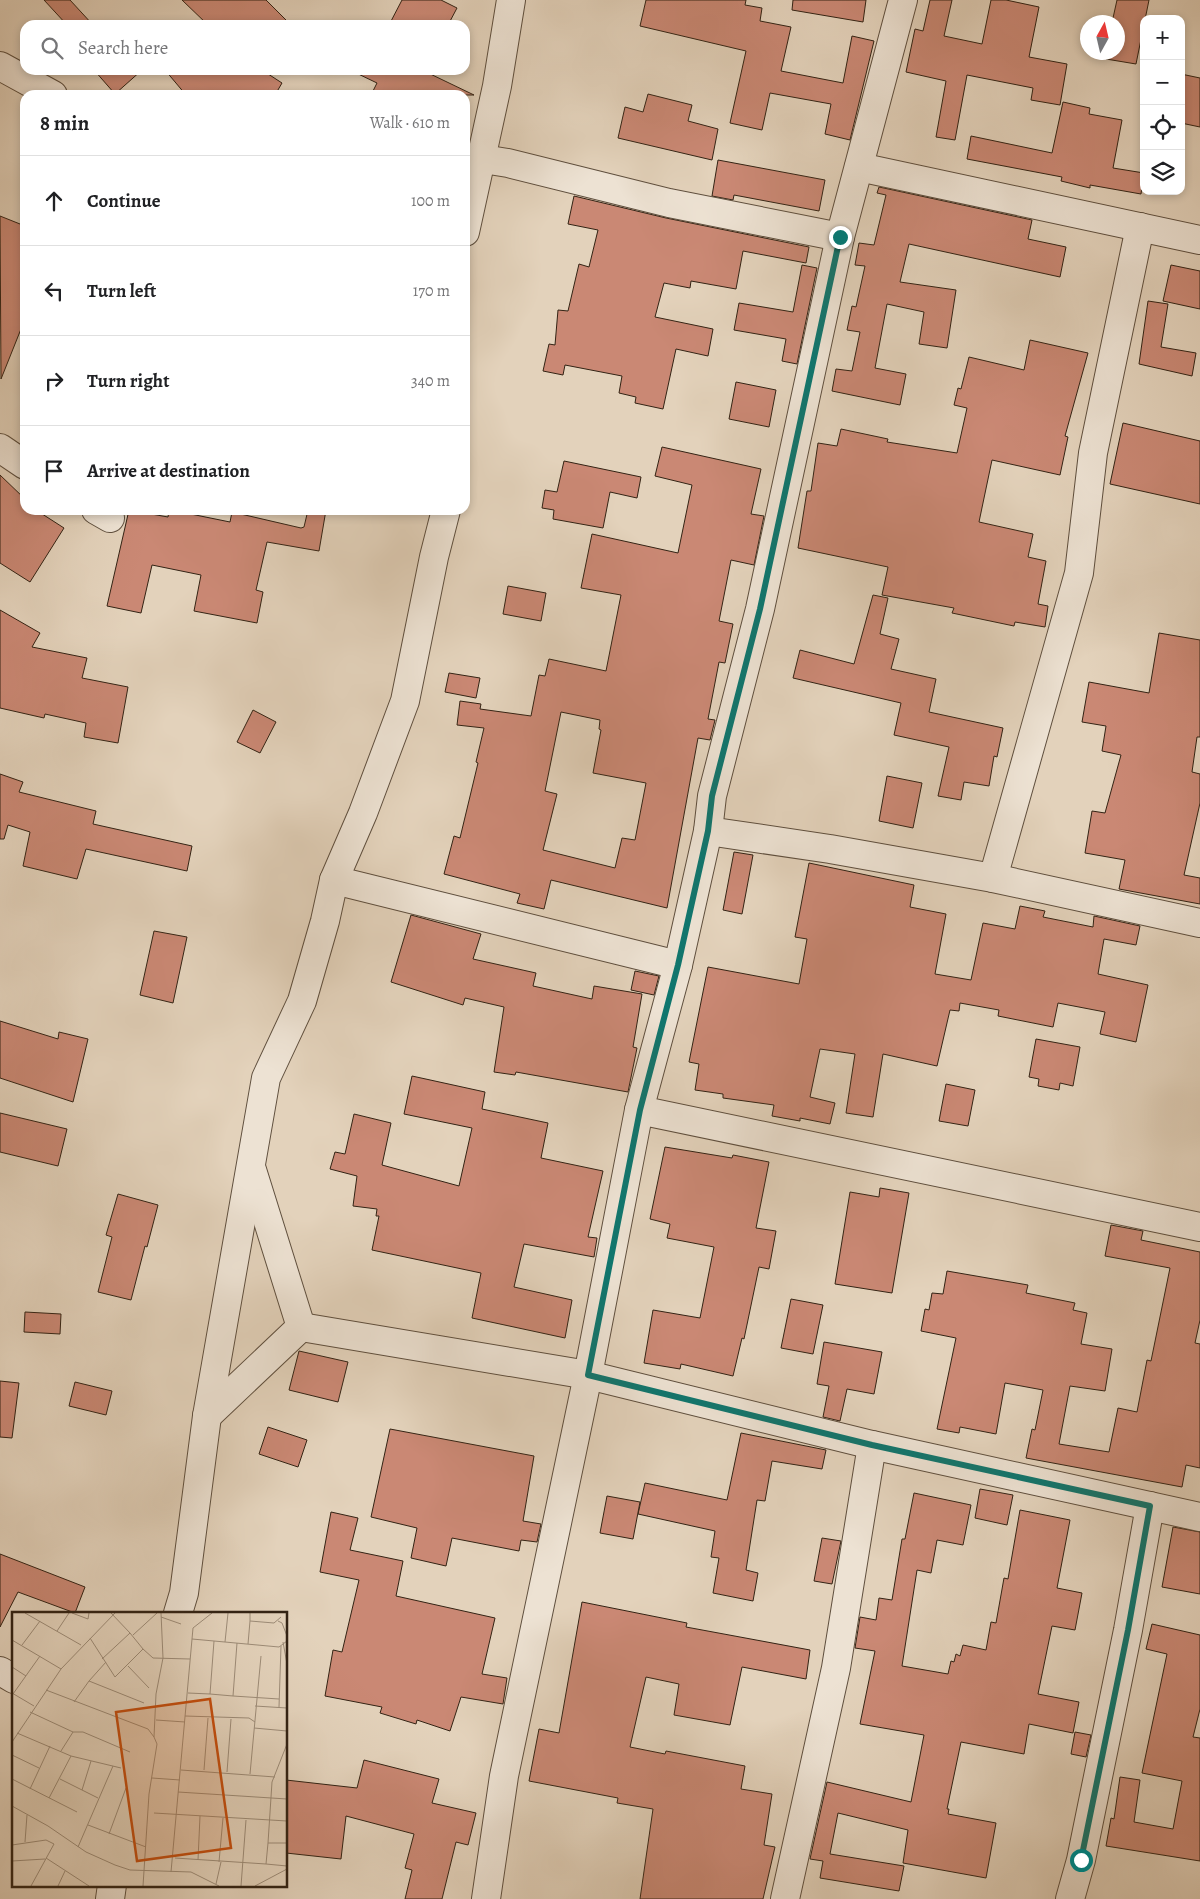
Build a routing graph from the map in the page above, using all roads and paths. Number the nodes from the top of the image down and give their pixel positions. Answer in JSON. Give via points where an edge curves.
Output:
{"nodes":[{"id":1,"x":511,"y":0,"type":"edge"},
{"id":2,"x":903,"y":0,"type":"edge"},
{"id":3,"x":0,"y":66,"type":"edge"},
{"id":4,"x":44,"y":90,"type":"edge"},
{"id":5,"x":482,"y":159,"type":"junction"},
{"id":6,"x":859,"y":167,"type":"junction"},
{"id":7,"x":470,"y":211,"type":"edge"},
{"id":8,"x":1140,"y":227,"type":"junction"},
{"id":9,"x":840,"y":237,"type":"junction"},
{"id":10,"x":1200,"y":240,"type":"edge"},
{"id":11,"x":0,"y":448,"type":"edge"},
{"id":12,"x":20,"y":462,"type":"edge"},
{"id":13,"x":445,"y":515,"type":"edge"},
{"id":14,"x":708,"y":831,"type":"junction"},
{"id":15,"x":993,"y":878,"type":"junction"},
{"id":16,"x":334,"y":880,"type":"junction"},
{"id":17,"x":1200,"y":923,"type":"edge"},
{"id":18,"x":678,"y":965,"type":"junction"},
{"id":19,"x":640,"y":1110,"type":"junction"},
{"id":20,"x":251,"y":1166,"type":"junction"},
{"id":21,"x":1200,"y":1226,"type":"edge"},
{"id":22,"x":301,"y":1327,"type":"junction"},
{"id":23,"x":588,"y":1375,"type":"junction"},
{"id":24,"x":207,"y":1416,"type":"junction"},
{"id":25,"x":872,"y":1445,"type":"junction"},
{"id":26,"x":1150,"y":1506,"type":"junction"},
{"id":27,"x":1200,"y":1517,"type":"edge"},
{"id":28,"x":178,"y":1612,"type":"edge"},
{"id":29,"x":0,"y":1672,"type":"edge"},
{"id":30,"x":12,"y":1678,"type":"edge"},
{"id":31,"x":112,"y":1886,"type":"edge"},
{"id":32,"x":110,"y":1899,"type":"edge"},
{"id":33,"x":486,"y":1899,"type":"edge"},
{"id":34,"x":785,"y":1899,"type":"edge"},
{"id":35,"x":1070,"y":1899,"type":"edge"}],
"edges":[{"from":1,"to":5,"type":"street"},
{"from":2,"to":6,"type":"street"},
{"from":3,"to":4,"type":"street"},
{"from":5,"to":7,"type":"street"},
{"from":5,"to":9,"type":"street","via":[[669,203]]},
{"from":6,"to":8,"type":"street"},
{"from":6,"to":9,"type":"street"},
{"from":8,"to":10,"type":"street"},
{"from":8,"to":15,"type":"street","via":[[1093,453],[1079,573]]},
{"from":9,"to":14,"type":"street","via":[[760,609],[712,796]]},
{"from":11,"to":12,"type":"street"},
{"from":13,"to":16,"type":"street","via":[[405,701],[364,813]]},
{"from":14,"to":15,"type":"street"},
{"from":14,"to":18,"type":"street"},
{"from":15,"to":17,"type":"street"},
{"from":16,"to":18,"type":"street"},
{"from":16,"to":20,"type":"street","via":[[326,921],[302,1001],[266,1078]]},
{"from":18,"to":19,"type":"street"},
{"from":19,"to":21,"type":"street"},
{"from":19,"to":23,"type":"street"},
{"from":20,"to":22,"type":"street"},
{"from":20,"to":24,"type":"street"},
{"from":22,"to":23,"type":"street"},
{"from":22,"to":24,"type":"street"},
{"from":23,"to":25,"type":"street"},
{"from":23,"to":33,"type":"street","via":[[504,1776]]},
{"from":24,"to":28,"type":"street","via":[[184,1593]]},
{"from":25,"to":26,"type":"street"},
{"from":25,"to":34,"type":"street","via":[[836,1668]]},
{"from":26,"to":27,"type":"street"},
{"from":26,"to":35,"type":"street","via":[[1128,1630],[1081,1860]]},
{"from":29,"to":30,"type":"street"},
{"from":31,"to":32,"type":"street"}]}
